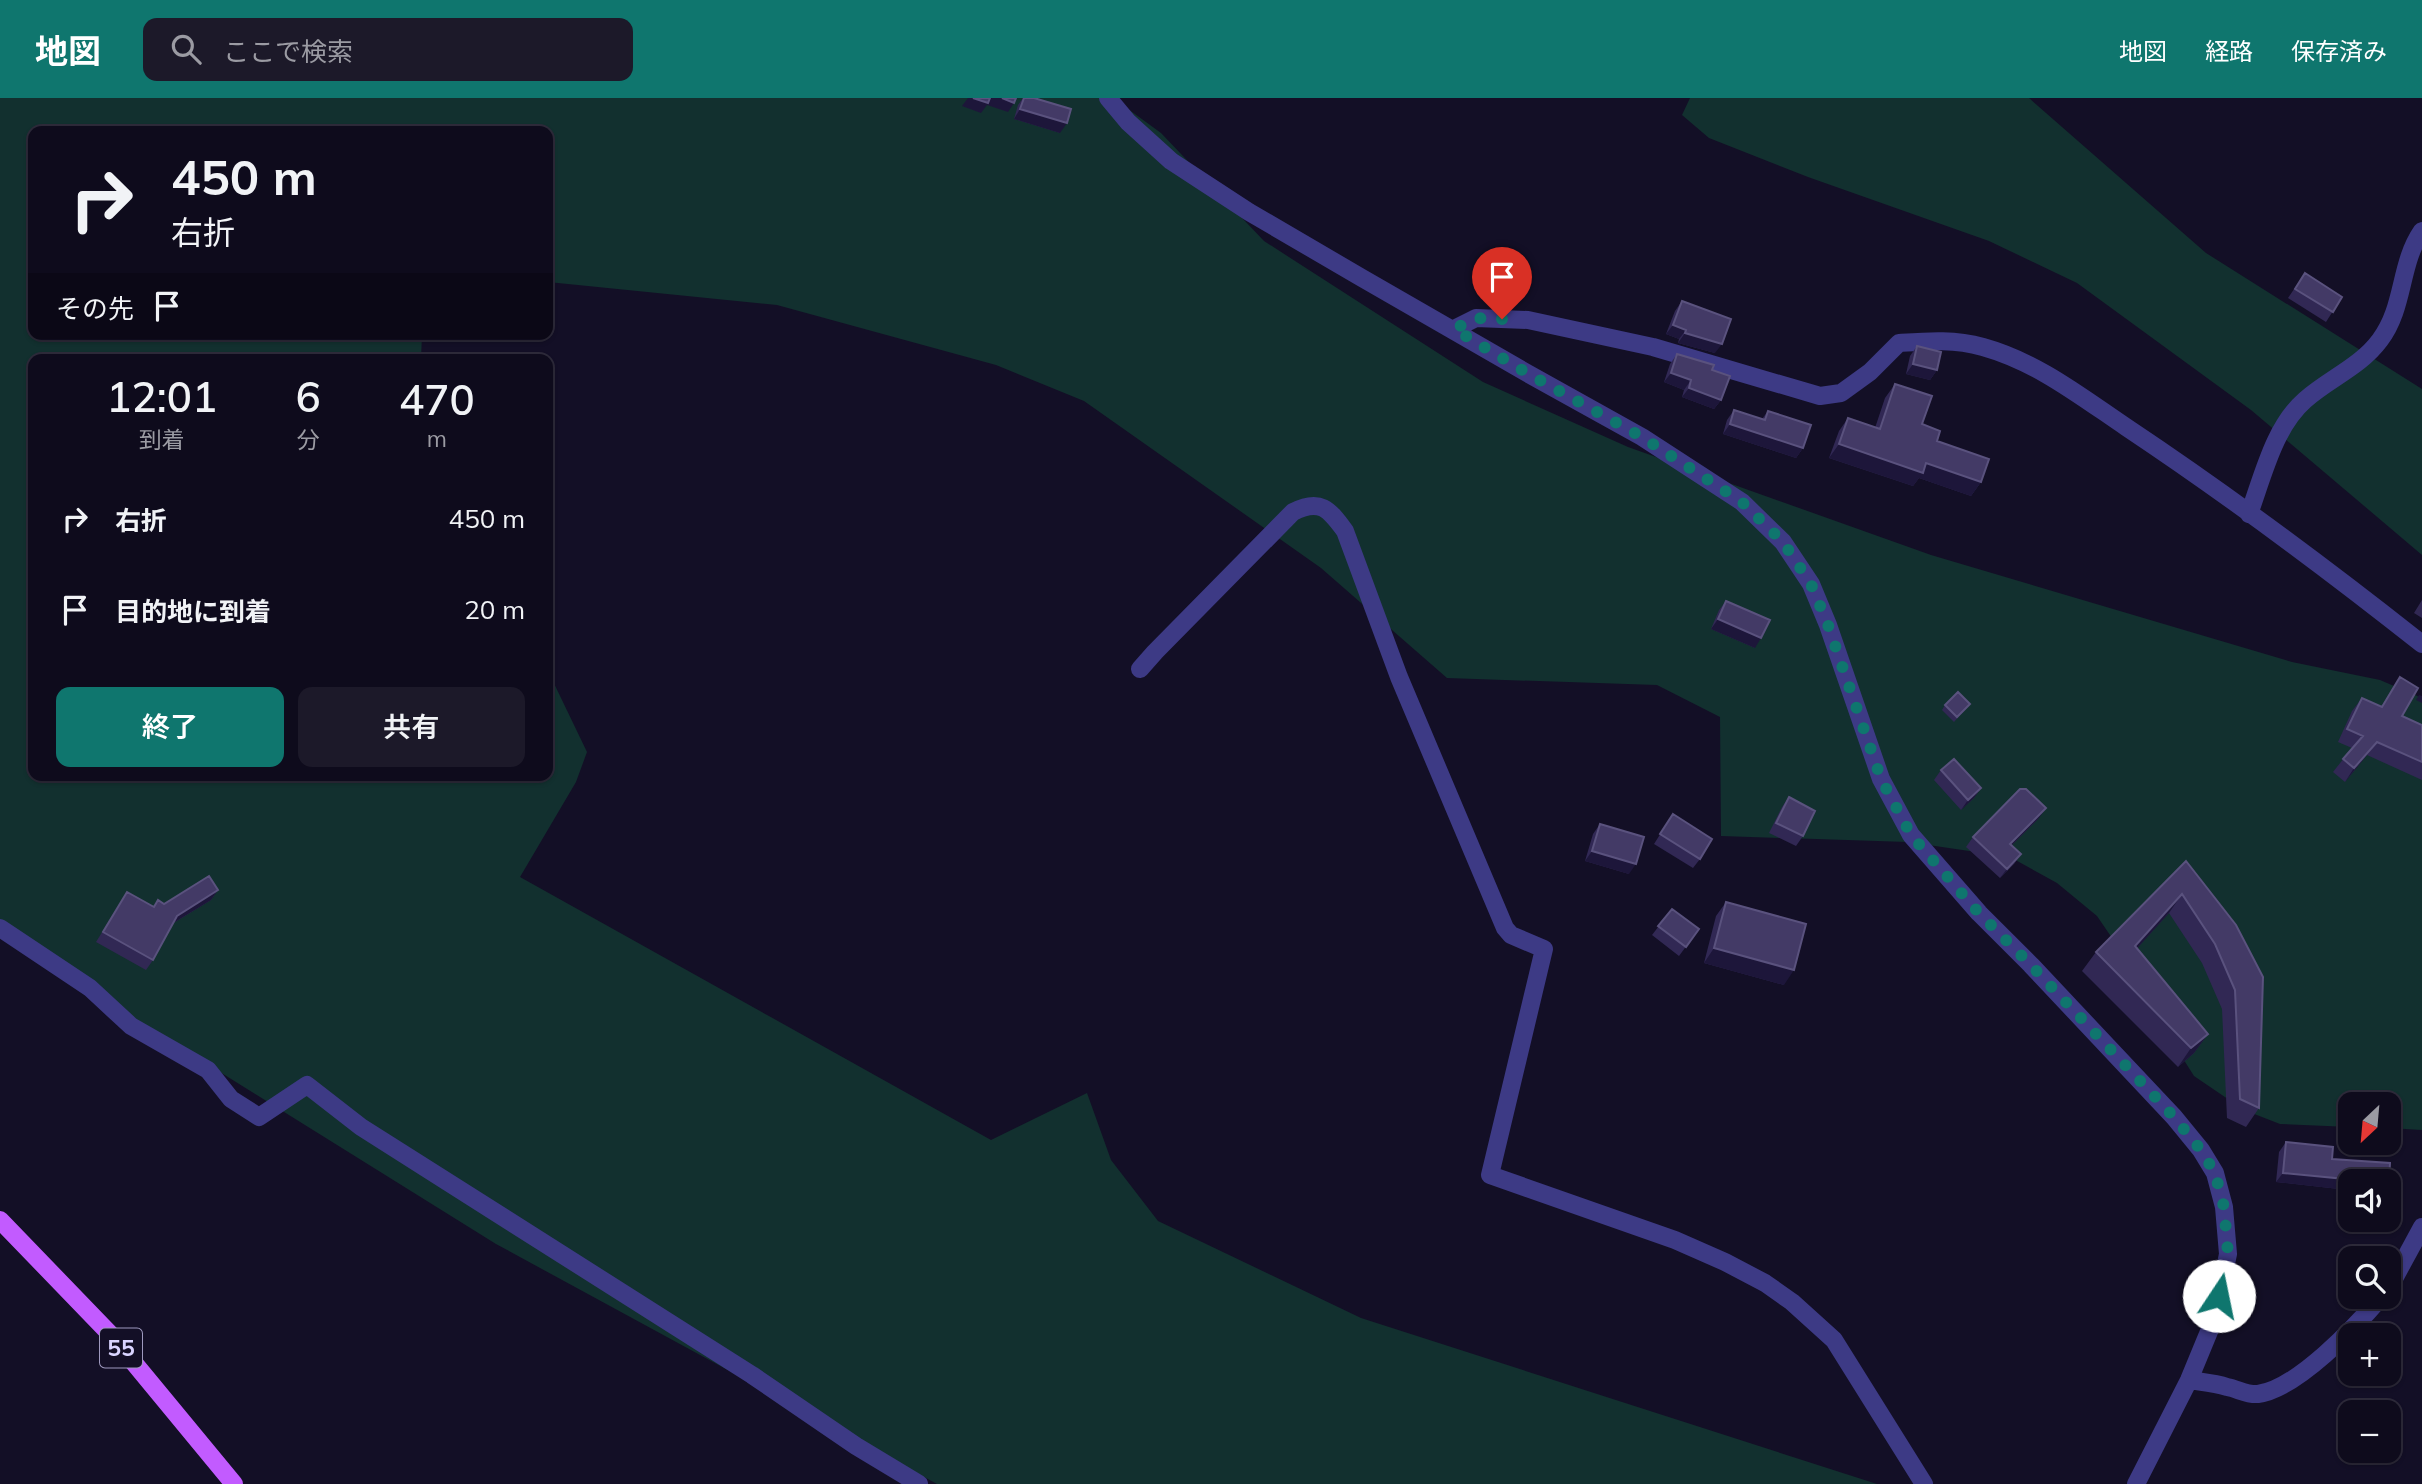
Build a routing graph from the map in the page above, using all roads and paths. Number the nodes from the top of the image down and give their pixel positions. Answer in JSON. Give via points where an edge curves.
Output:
{"nodes":[{"id":1,"x":1108,"y":98,"type":"edge"},
{"id":2,"x":2422,"y":231,"type":"edge"},
{"id":3,"x":1454,"y":329,"type":"junction"},
{"id":4,"x":2249,"y":514,"type":"junction"},
{"id":5,"x":2422,"y":644,"type":"edge"},
{"id":6,"x":1140,"y":669,"type":"dead end"},
{"id":7,"x":0,"y":928,"type":"edge"},
{"id":8,"x":0,"y":1220,"type":"edge"},
{"id":9,"x":2422,"y":1227,"type":"edge"},
{"id":10,"x":2401,"y":1266,"type":"edge"},
{"id":11,"x":2371,"y":1309,"type":"edge"},
{"id":12,"x":2189,"y":1380,"type":"junction"},
{"id":13,"x":234,"y":1484,"type":"edge"},
{"id":14,"x":919,"y":1484,"type":"edge"},
{"id":15,"x":1924,"y":1484,"type":"edge"},
{"id":16,"x":2136,"y":1484,"type":"edge"}],
"edges":[{"from":1,"to":3,"type":"street","via":[[1171,161]]},
{"from":2,"to":4,"type":"street","via":[[2407,260],[2394,318],[2366,356],[2292,414],[2278,436]]},
{"from":3,"to":4,"type":"street","via":[[1476,318],[1528,320],[1654,347],[1820,396],[1841,393],[1899,342],[1956,340],[2051,375]]},
{"from":3,"to":12,"type":"street","via":[[1642,437],[1742,502],[1783,542],[1811,584],[1881,779],[1911,835],[2174,1117],[2215,1173],[2228,1254],[2215,1317]]},
{"from":4,"to":5,"type":"street"},
{"from":6,"to":15,"type":"street","via":[[1293,512],[1315,505],[1332,513],[1345,531],[1399,677],[1505,928],[1544,949],[1490,1175],[1675,1240],[1765,1283],[1792,1302],[1834,1340]]},
{"from":7,"to":14,"type":"street","via":[[90,988],[131,1026],[208,1070],[231,1099],[259,1117],[307,1085],[361,1127]]},
{"from":8,"to":13,"type":"main road","number":"55","via":[[111,1335]]},
{"from":9,"to":10,"type":"street"},
{"from":11,"to":12,"type":"street","via":[[2329,1352],[2270,1391],[2244,1393]]},
{"from":12,"to":16,"type":"street"}]}
